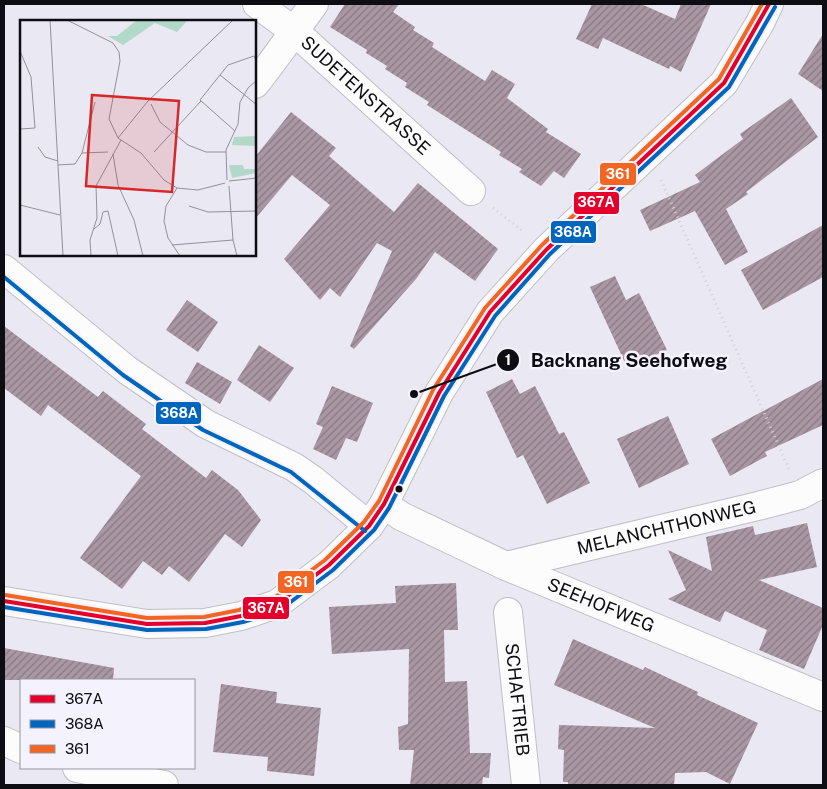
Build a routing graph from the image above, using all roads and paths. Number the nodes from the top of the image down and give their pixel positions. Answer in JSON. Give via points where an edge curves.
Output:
{"nodes":[{"id":1,"x":257,"y":4,"type":"edge"},
{"id":2,"x":314,"y":4,"type":"edge"},
{"id":3,"x":769,"y":4,"type":"edge"},
{"id":4,"x":294,"y":31,"type":"junction"},
{"id":5,"x":256,"y":83,"type":"edge"},
{"id":6,"x":650,"y":154,"type":"junction"},
{"id":7,"x":471,"y":191,"type":"dead end"},
{"id":8,"x":4,"y":269,"type":"edge"},
{"id":9,"x":812,"y":489,"type":"edge"},
{"id":10,"x":384,"y":504,"type":"junction"},
{"id":11,"x":369,"y":526,"type":"junction"},
{"id":12,"x":506,"y":566,"type":"junction"},
{"id":13,"x":4,"y":601,"type":"edge"},
{"id":14,"x":508,"y":612,"type":"dead end"},
{"id":15,"x":823,"y":697,"type":"edge"},
{"id":16,"x":4,"y":742,"type":"edge"},
{"id":17,"x":20,"y":749,"type":"edge"},
{"id":18,"x":82,"y":769,"type":"edge"},
{"id":19,"x":164,"y":785,"type":"edge"},
{"id":20,"x":526,"y":785,"type":"edge"}],
"edges":[{"from":1,"to":4,"type":"street","name":"SUDETENSTRASSE"},
{"from":2,"to":4,"type":"street"},
{"from":3,"to":6,"type":"street","via":[[724,83]]},
{"from":4,"to":5,"type":"street"},
{"from":4,"to":7,"type":"street","name":"SUDETENSTRASSE"},
{"from":6,"to":9,"type":"path"},
{"from":6,"to":10,"type":"street","via":[[546,250],[490,312],[439,393]]},
{"from":8,"to":11,"type":"street","via":[[128,370],[206,424],[294,467]]},
{"from":9,"to":12,"type":"street","name":"MELANCHTHONWEG"},
{"from":10,"to":11,"type":"street"},
{"from":10,"to":12,"type":"street","name":"SEEHOFWEG","via":[[401,516]]},
{"from":11,"to":13,"type":"street","via":[[329,565],[277,604],[205,624],[147,624]]},
{"from":12,"to":15,"type":"street","name":"SEEHOFWEG"},
{"from":14,"to":20,"type":"street","name":"SCHAFTRIEB"},
{"from":16,"to":17,"type":"street"},
{"from":18,"to":19,"type":"street"}]}
